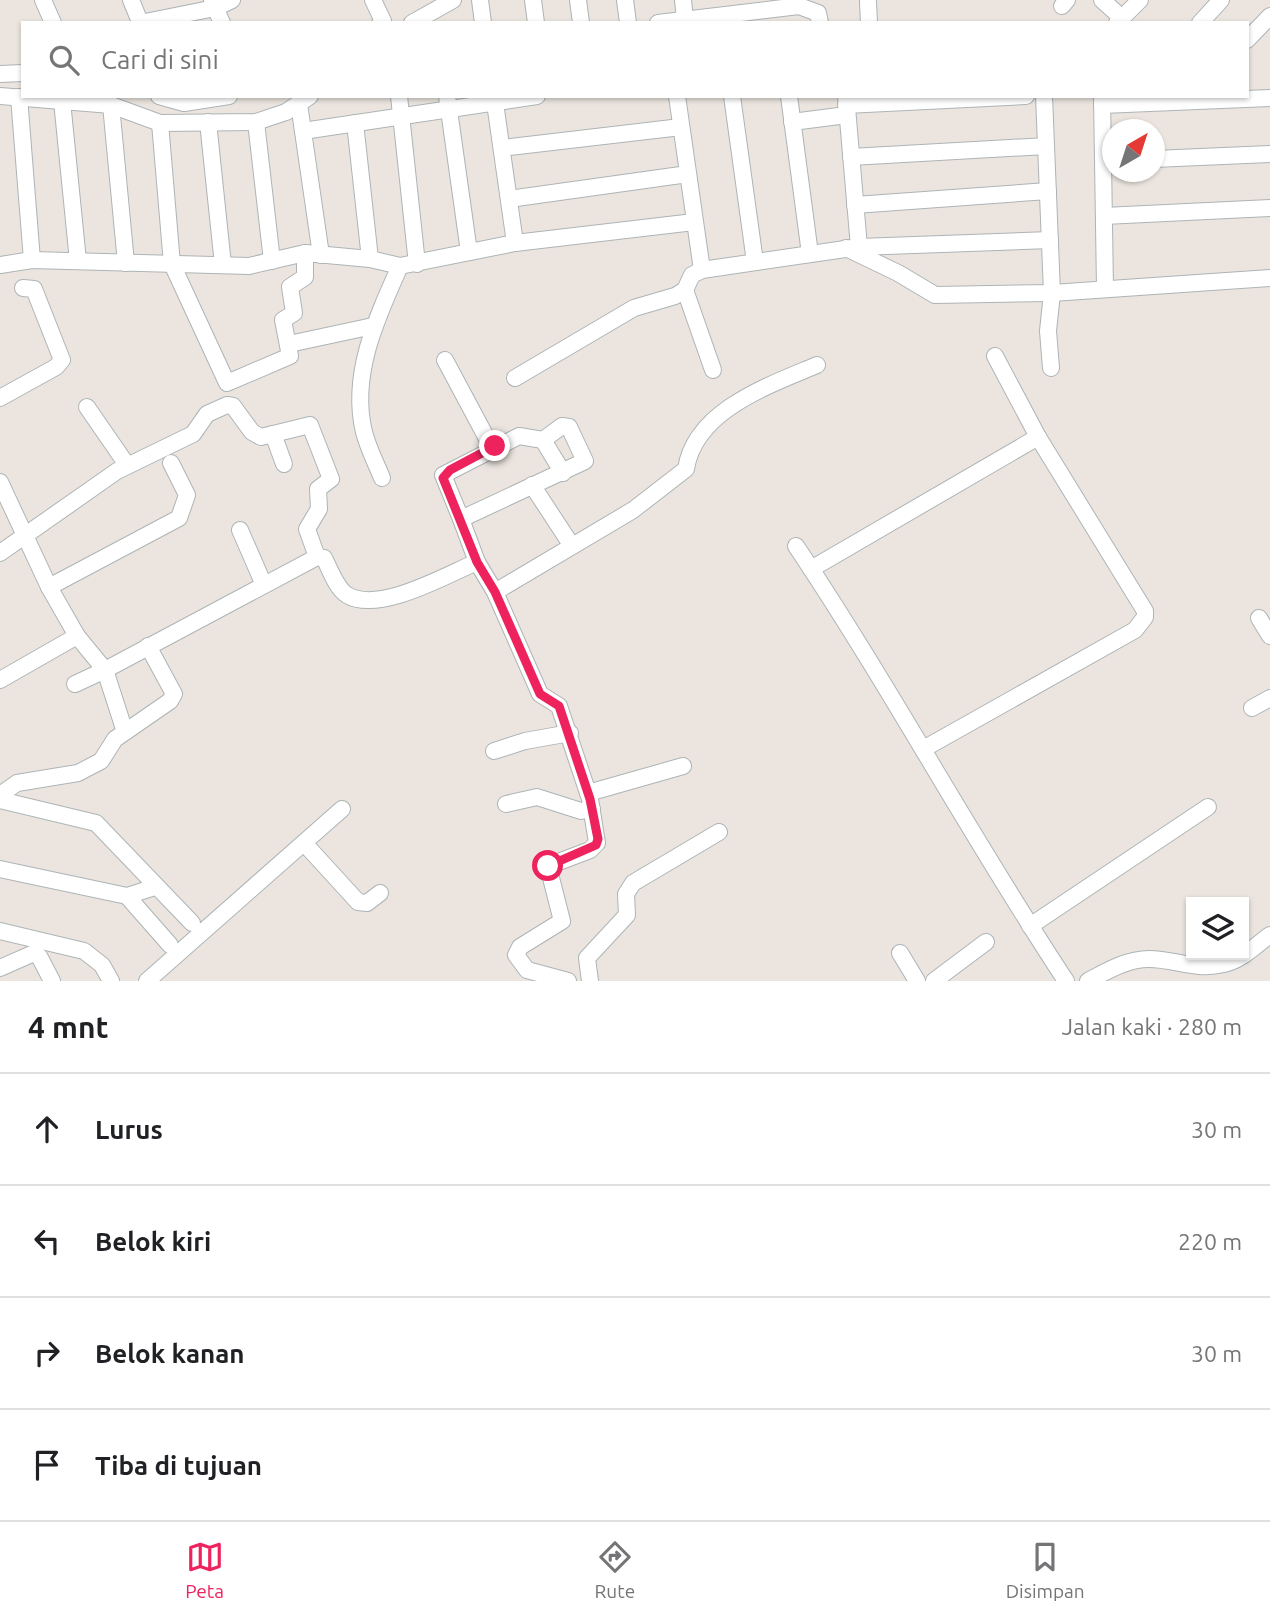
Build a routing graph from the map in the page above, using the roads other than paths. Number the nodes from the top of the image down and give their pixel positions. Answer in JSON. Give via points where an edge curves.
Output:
{"nodes":[{"id":1,"x":44,"y":0,"type":"edge"},
{"id":2,"x":131,"y":0,"type":"edge"},
{"id":3,"x":232,"y":0,"type":"edge"},
{"id":4,"x":373,"y":0,"type":"edge"},
{"id":5,"x":453,"y":0,"type":"edge"},
{"id":6,"x":480,"y":0,"type":"edge"},
{"id":7,"x":533,"y":0,"type":"edge"},
{"id":8,"x":578,"y":0,"type":"edge"},
{"id":9,"x":625,"y":0,"type":"edge"},
{"id":10,"x":683,"y":0,"type":"edge"},
{"id":11,"x":1101,"y":0,"type":"edge"},
{"id":12,"x":1140,"y":0,"type":"edge"},
{"id":13,"x":1221,"y":0,"type":"edge"},
{"id":14,"x":868,"y":2,"type":"dead end"},
{"id":15,"x":216,"y":10,"type":"edge"},
{"id":16,"x":435,"y":16,"type":"edge"},
{"id":17,"x":1270,"y":16,"type":"edge"},
{"id":18,"x":685,"y":20,"type":"junction"},
{"id":19,"x":1120,"y":20,"type":"edge"},
{"id":20,"x":52,"y":21,"type":"edge"},
{"id":21,"x":139,"y":21,"type":"edge"},
{"id":22,"x":152,"y":21,"type":"edge"},
{"id":23,"x":382,"y":21,"type":"edge"},
{"id":24,"x":483,"y":21,"type":"edge"},
{"id":25,"x":536,"y":21,"type":"edge"},
{"id":26,"x":581,"y":21,"type":"edge"},
{"id":27,"x":628,"y":21,"type":"edge"},
{"id":28,"x":676,"y":21,"type":"edge"},
{"id":29,"x":820,"y":21,"type":"edge"},
{"id":30,"x":869,"y":21,"type":"edge"},
{"id":31,"x":1202,"y":21,"type":"edge"},
{"id":32,"x":1249,"y":38,"type":"edge"},
{"id":33,"x":21,"y":73,"type":"edge"},
{"id":34,"x":0,"y":74,"type":"edge"},
{"id":35,"x":0,"y":96,"type":"edge"},
{"id":36,"x":19,"y":97,"type":"joint"},
{"id":37,"x":30,"y":98,"type":"edge"},
{"id":38,"x":166,"y":98,"type":"edge"},
{"id":39,"x":216,"y":98,"type":"edge"},
{"id":40,"x":399,"y":98,"type":"edge"},
{"id":41,"x":677,"y":98,"type":"edge"},
{"id":42,"x":732,"y":98,"type":"edge"},
{"id":43,"x":789,"y":98,"type":"edge"},
{"id":44,"x":986,"y":98,"type":"edge"},
{"id":45,"x":1044,"y":98,"type":"edge"},
{"id":46,"x":1270,"y":98,"type":"edge"},
{"id":47,"x":495,"y":99,"type":"edge"},
{"id":48,"x":305,"y":100,"type":"edge"},
{"id":49,"x":62,"y":101,"type":"junction"},
{"id":50,"x":1102,"y":101,"type":"edge"},
{"id":51,"x":448,"y":103,"type":"edge"},
{"id":52,"x":111,"y":105,"type":"junction"},
{"id":53,"x":846,"y":105,"type":"edge"},
{"id":54,"x":402,"y":116,"type":"junction"},
{"id":55,"x":1104,"y":119,"type":"edge"},
{"id":56,"x":208,"y":122,"type":"junction"},
{"id":57,"x":256,"y":122,"type":"junction"},
{"id":58,"x":792,"y":122,"type":"junction"},
{"id":59,"x":160,"y":123,"type":"junction"},
{"id":60,"x":355,"y":123,"type":"junction"},
{"id":61,"x":681,"y":127,"type":"junction"},
{"id":62,"x":303,"y":131,"type":"junction"},
{"id":63,"x":1046,"y":146,"type":"junction"},
{"id":64,"x":502,"y":148,"type":"junction"},
{"id":65,"x":1270,"y":154,"type":"edge"},
{"id":66,"x":851,"y":157,"type":"junction"},
{"id":67,"x":1165,"y":159,"type":"edge"},
{"id":68,"x":688,"y":174,"type":"junction"},
{"id":69,"x":1107,"y":182,"type":"edge"},
{"id":70,"x":1048,"y":191,"type":"junction"},
{"id":71,"x":509,"y":199,"type":"junction"},
{"id":72,"x":855,"y":205,"type":"junction"},
{"id":73,"x":1270,"y":208,"type":"edge"},
{"id":74,"x":1104,"y":216,"type":"junction"},
{"id":75,"x":694,"y":222,"type":"junction"},
{"id":76,"x":1050,"y":240,"type":"junction"},
{"id":77,"x":515,"y":243,"type":"junction"},
{"id":78,"x":852,"y":248,"type":"junction"},
{"id":79,"x":469,"y":253,"type":"junction"},
{"id":80,"x":313,"y":254,"type":"junction"},
{"id":81,"x":810,"y":254,"type":"junction"},
{"id":82,"x":370,"y":259,"type":"junction"},
{"id":83,"x":32,"y":260,"type":"junction"},
{"id":84,"x":78,"y":261,"type":"junction"},
{"id":85,"x":272,"y":261,"type":"junction"},
{"id":86,"x":126,"y":262,"type":"junction"},
{"id":87,"x":755,"y":262,"type":"junction"},
{"id":88,"x":172,"y":264,"type":"junction"},
{"id":89,"x":417,"y":264,"type":"junction"},
{"id":90,"x":0,"y":265,"type":"edge"},
{"id":91,"x":223,"y":265,"type":"junction"},
{"id":92,"x":400,"y":266,"type":"junction"},
{"id":93,"x":702,"y":270,"type":"junction"},
{"id":94,"x":1270,"y":278,"type":"edge"},
{"id":95,"x":23,"y":288,"type":"dead end"},
{"id":96,"x":1105,"y":289,"type":"junction"},
{"id":97,"x":685,"y":290,"type":"junction"},
{"id":98,"x":1052,"y":293,"type":"junction"},
{"id":99,"x":373,"y":326,"type":"junction"},
{"id":100,"x":289,"y":344,"type":"junction"},
{"id":101,"x":995,"y":356,"type":"dead end"},
{"id":102,"x":445,"y":360,"type":"dead end"},
{"id":103,"x":817,"y":365,"type":"dead end"},
{"id":104,"x":1051,"y":368,"type":"dead end"},
{"id":105,"x":713,"y":370,"type":"dead end"},
{"id":106,"x":515,"y":378,"type":"dead end"},
{"id":107,"x":0,"y":398,"type":"edge"},
{"id":108,"x":87,"y":407,"type":"dead end"},
{"id":109,"x":273,"y":434,"type":"junction"},
{"id":110,"x":1038,"y":437,"type":"junction"},
{"id":111,"x":543,"y":440,"type":"junction"},
{"id":112,"x":492,"y":447,"type":"junction"},
{"id":113,"x":171,"y":463,"type":"dead end"},
{"id":114,"x":284,"y":464,"type":"dead end"},
{"id":115,"x":127,"y":465,"type":"junction"},
{"id":116,"x":563,"y":473,"type":"junction"},
{"id":117,"x":382,"y":478,"type":"dead end"},
{"id":118,"x":0,"y":482,"type":"edge"},
{"id":119,"x":532,"y":485,"type":"junction"},
{"id":120,"x":461,"y":519,"type":"junction"},
{"id":121,"x":240,"y":530,"type":"dead end"},
{"id":122,"x":26,"y":537,"type":"junction"},
{"id":123,"x":796,"y":545,"type":"dead end"},
{"id":124,"x":572,"y":546,"type":"junction"},
{"id":125,"x":0,"y":553,"type":"edge"},
{"id":126,"x":317,"y":557,"type":"junction"},
{"id":127,"x":477,"y":562,"type":"junction"},
{"id":128,"x":811,"y":569,"type":"junction"},
{"id":129,"x":264,"y":585,"type":"junction"},
{"id":130,"x":49,"y":587,"type":"junction"},
{"id":131,"x":495,"y":592,"type":"junction"},
{"id":132,"x":1259,"y":618,"type":"dead end"},
{"id":133,"x":77,"y":636,"type":"junction"},
{"id":134,"x":1270,"y":636,"type":"edge"},
{"id":135,"x":148,"y":646,"type":"junction"},
{"id":136,"x":105,"y":670,"type":"junction"},
{"id":137,"x":0,"y":680,"type":"edge"},
{"id":138,"x":75,"y":684,"type":"dead end"},
{"id":139,"x":1270,"y":698,"type":"edge"},
{"id":140,"x":1252,"y":708,"type":"dead end"},
{"id":141,"x":125,"y":732,"type":"junction"},
{"id":142,"x":570,"y":733,"type":"junction"},
{"id":143,"x":925,"y":748,"type":"junction"},
{"id":144,"x":494,"y":751,"type":"dead end"},
{"id":145,"x":683,"y":766,"type":"dead end"},
{"id":146,"x":0,"y":794,"type":"edge"},
{"id":147,"x":0,"y":800,"type":"edge"},
{"id":148,"x":590,"y":801,"type":"junction"},
{"id":149,"x":506,"y":804,"type":"dead end"},
{"id":150,"x":1208,"y":807,"type":"dead end"},
{"id":151,"x":342,"y":809,"type":"dead end"},
{"id":152,"x":719,"y":832,"type":"dead end"},
{"id":153,"x":304,"y":843,"type":"junction"},
{"id":154,"x":0,"y":869,"type":"edge"},
{"id":155,"x":155,"y":887,"type":"junction"},
{"id":156,"x":380,"y":893,"type":"dead end"},
{"id":157,"x":127,"y":897,"type":"junction"},
{"id":158,"x":192,"y":923,"type":"dead end"},
{"id":159,"x":1030,"y":926,"type":"junction"},
{"id":160,"x":0,"y":931,"type":"edge"},
{"id":161,"x":1270,"y":935,"type":"edge"},
{"id":162,"x":986,"y":942,"type":"dead end"},
{"id":163,"x":170,"y":944,"type":"dead end"},
{"id":164,"x":900,"y":953,"type":"dead end"},
{"id":165,"x":0,"y":968,"type":"edge"},
{"id":166,"x":1203,"y":974,"type":"edge"},
{"id":167,"x":52,"y":981,"type":"edge"},
{"id":168,"x":111,"y":981,"type":"edge"},
{"id":169,"x":147,"y":981,"type":"edge"},
{"id":170,"x":568,"y":981,"type":"edge"},
{"id":171,"x":590,"y":981,"type":"edge"},
{"id":172,"x":917,"y":981,"type":"edge"},
{"id":173,"x":934,"y":981,"type":"edge"},
{"id":174,"x":1066,"y":981,"type":"edge"},
{"id":175,"x":1088,"y":981,"type":"edge"}],
"edges":[{"from":1,"to":20,"type":"street"},
{"from":2,"to":21,"type":"street"},
{"from":3,"to":15,"type":"street"},
{"from":4,"to":23,"type":"street"},
{"from":5,"to":16,"type":"street"},
{"from":6,"to":24,"type":"street"},
{"from":7,"to":25,"type":"street"},
{"from":8,"to":26,"type":"street"},
{"from":9,"to":27,"type":"street"},
{"from":10,"to":18,"type":"street"},
{"from":11,"to":19,"type":"street"},
{"from":12,"to":19,"type":"street"},
{"from":13,"to":31,"type":"street"},
{"from":14,"to":30,"type":"street"},
{"from":15,"to":22,"type":"street"},
{"from":17,"to":32,"type":"street"},
{"from":18,"to":28,"type":"street"},
{"from":18,"to":29,"type":"street","via":[[799,6],[818,13]]},
{"from":33,"to":34,"type":"street"},
{"from":35,"to":36,"type":"street"},
{"from":36,"to":83,"type":"street"},
{"from":37,"to":49,"type":"street"},
{"from":38,"to":39,"type":"street","via":[[184,103]]},
{"from":40,"to":54,"type":"street"},
{"from":41,"to":61,"type":"street"},
{"from":42,"to":87,"type":"street"},
{"from":43,"to":58,"type":"street"},
{"from":44,"to":53,"type":"street"},
{"from":45,"to":63,"type":"street"},
{"from":46,"to":50,"type":"street"},
{"from":47,"to":51,"type":"street"},
{"from":47,"to":64,"type":"street"},
{"from":48,"to":57,"type":"street"},
{"from":48,"to":62,"type":"street"},
{"from":49,"to":52,"type":"street"},
{"from":49,"to":84,"type":"street"},
{"from":50,"to":55,"type":"street"},
{"from":51,"to":54,"type":"street"},
{"from":51,"to":79,"type":"street"},
{"from":52,"to":59,"type":"street"},
{"from":52,"to":86,"type":"street"},
{"from":53,"to":58,"type":"street"},
{"from":53,"to":66,"type":"street"},
{"from":54,"to":60,"type":"street"},
{"from":54,"to":89,"type":"street"},
{"from":56,"to":57,"type":"street"},
{"from":56,"to":59,"type":"street"},
{"from":56,"to":91,"type":"street"},
{"from":57,"to":85,"type":"street"},
{"from":58,"to":81,"type":"street"},
{"from":59,"to":88,"type":"street"},
{"from":60,"to":62,"type":"street"},
{"from":60,"to":82,"type":"street"},
{"from":61,"to":64,"type":"street"},
{"from":61,"to":68,"type":"street"},
{"from":62,"to":80,"type":"street"},
{"from":63,"to":66,"type":"street"},
{"from":63,"to":70,"type":"street"},
{"from":64,"to":71,"type":"street"},
{"from":65,"to":67,"type":"street"},
{"from":66,"to":72,"type":"street"},
{"from":68,"to":71,"type":"street"},
{"from":68,"to":75,"type":"street"},
{"from":69,"to":74,"type":"street"},
{"from":70,"to":72,"type":"street"},
{"from":70,"to":76,"type":"street"},
{"from":71,"to":77,"type":"street"},
{"from":72,"to":78,"type":"street"},
{"from":73,"to":74,"type":"street"},
{"from":74,"to":96,"type":"street"},
{"from":75,"to":77,"type":"street"},
{"from":75,"to":93,"type":"street"},
{"from":76,"to":78,"type":"street"},
{"from":76,"to":98,"type":"street"},
{"from":77,"to":79,"type":"street"},
{"from":78,"to":81,"type":"street"},
{"from":78,"to":98,"type":"street","via":[[935,296]]},
{"from":79,"to":89,"type":"street"},
{"from":80,"to":82,"type":"street"},
{"from":80,"to":85,"type":"street"},
{"from":80,"to":100,"type":"street","via":[[305,278],[290,288],[294,313],[284,319]]},
{"from":81,"to":87,"type":"street"},
{"from":82,"to":92,"type":"street"},
{"from":83,"to":84,"type":"street"},
{"from":83,"to":90,"type":"street"},
{"from":84,"to":86,"type":"street"},
{"from":85,"to":91,"type":"street"},
{"from":86,"to":88,"type":"street"},
{"from":87,"to":93,"type":"street"},
{"from":88,"to":91,"type":"street"},
{"from":88,"to":100,"type":"street","via":[[227,383],[288,358]]},
{"from":89,"to":92,"type":"street"},
{"from":92,"to":99,"type":"street"},
{"from":93,"to":97,"type":"street","via":[[691,276]]},
{"from":94,"to":96,"type":"street"},
{"from":95,"to":107,"type":"street","via":[[34,289],[62,360]]},
{"from":96,"to":98,"type":"street"},
{"from":97,"to":105,"type":"street"},
{"from":97,"to":106,"type":"street","via":[[634,308]]},
{"from":98,"to":104,"type":"street"},
{"from":99,"to":100,"type":"street"},
{"from":99,"to":117,"type":"street","via":[[362,407],[364,432]]},
{"from":101,"to":110,"type":"street"},
{"from":102,"to":112,"type":"street"},
{"from":103,"to":124,"type":"street","via":[[776,382],[710,422],[688,454],[686,468],[658,494]]},
{"from":108,"to":115,"type":"street"},
{"from":109,"to":114,"type":"street"},
{"from":109,"to":115,"type":"street","via":[[256,435],[233,406],[227,405],[207,414],[193,434]]},
{"from":109,"to":126,"type":"street","via":[[310,425],[331,479],[318,489],[319,509],[307,526]]},
{"from":110,"to":128,"type":"street"},
{"from":110,"to":143,"type":"street","via":[[1145,611],[1143,623]]},
{"from":111,"to":112,"type":"street","via":[[519,436]]},
{"from":111,"to":116,"type":"street"},
{"from":111,"to":116,"type":"street","via":[[562,426],[569,427],[586,460]]},
{"from":112,"to":120,"type":"street","via":[[443,475]]},
{"from":113,"to":130,"type":"street","via":[[187,495],[179,518]]},
{"from":115,"to":122,"type":"street","via":[[84,491]]},
{"from":116,"to":119,"type":"street"},
{"from":118,"to":122,"type":"street"},
{"from":119,"to":120,"type":"street"},
{"from":119,"to":124,"type":"street"},
{"from":120,"to":127,"type":"street"},
{"from":121,"to":129,"type":"street"},
{"from":122,"to":125,"type":"street"},
{"from":122,"to":130,"type":"street"},
{"from":123,"to":128,"type":"street"},
{"from":124,"to":131,"type":"street"},
{"from":126,"to":127,"type":"street","via":[[323,557],[347,595],[375,600],[402,594]]},
{"from":126,"to":129,"type":"street"},
{"from":127,"to":131,"type":"street"},
{"from":128,"to":143,"type":"street"},
{"from":129,"to":135,"type":"street"},
{"from":130,"to":133,"type":"street"},
{"from":131,"to":142,"type":"street","via":[[540,694],[559,706]]},
{"from":132,"to":134,"type":"street"},
{"from":133,"to":136,"type":"street"},
{"from":133,"to":137,"type":"street"},
{"from":135,"to":136,"type":"street"},
{"from":135,"to":141,"type":"street","via":[[174,694]]},
{"from":136,"to":138,"type":"street"},
{"from":136,"to":141,"type":"street"},
{"from":139,"to":140,"type":"street"},
{"from":141,"to":146,"type":"street","via":[[101,761],[78,773],[17,783]]},
{"from":142,"to":144,"type":"street"},
{"from":142,"to":148,"type":"street"},
{"from":143,"to":159,"type":"street"},
{"from":145,"to":148,"type":"street"},
{"from":147,"to":155,"type":"street","via":[[96,822]]},
{"from":148,"to":149,"type":"street","via":[[581,811],[537,797]]},
{"from":148,"to":170,"type":"street","via":[[596,845],[548,866],[562,921],[520,947],[516,955],[527,970]]},
{"from":150,"to":159,"type":"street"},
{"from":151,"to":153,"type":"street"},
{"from":152,"to":171,"type":"street","via":[[633,883],[626,894],[627,915],[587,958]]},
{"from":153,"to":156,"type":"street","via":[[358,902],[367,903]]},
{"from":153,"to":169,"type":"street"},
{"from":154,"to":157,"type":"street"},
{"from":155,"to":157,"type":"street"},
{"from":155,"to":158,"type":"street"},
{"from":157,"to":163,"type":"street"},
{"from":159,"to":174,"type":"street"},
{"from":160,"to":168,"type":"street","via":[[84,951]]},
{"from":161,"to":166,"type":"street","via":[[1236,960]]},
{"from":162,"to":173,"type":"street"},
{"from":164,"to":172,"type":"street"},
{"from":165,"to":167,"type":"street","via":[[34,953]]},
{"from":166,"to":175,"type":"street","via":[[1147,959],[1123,964]]}]}
